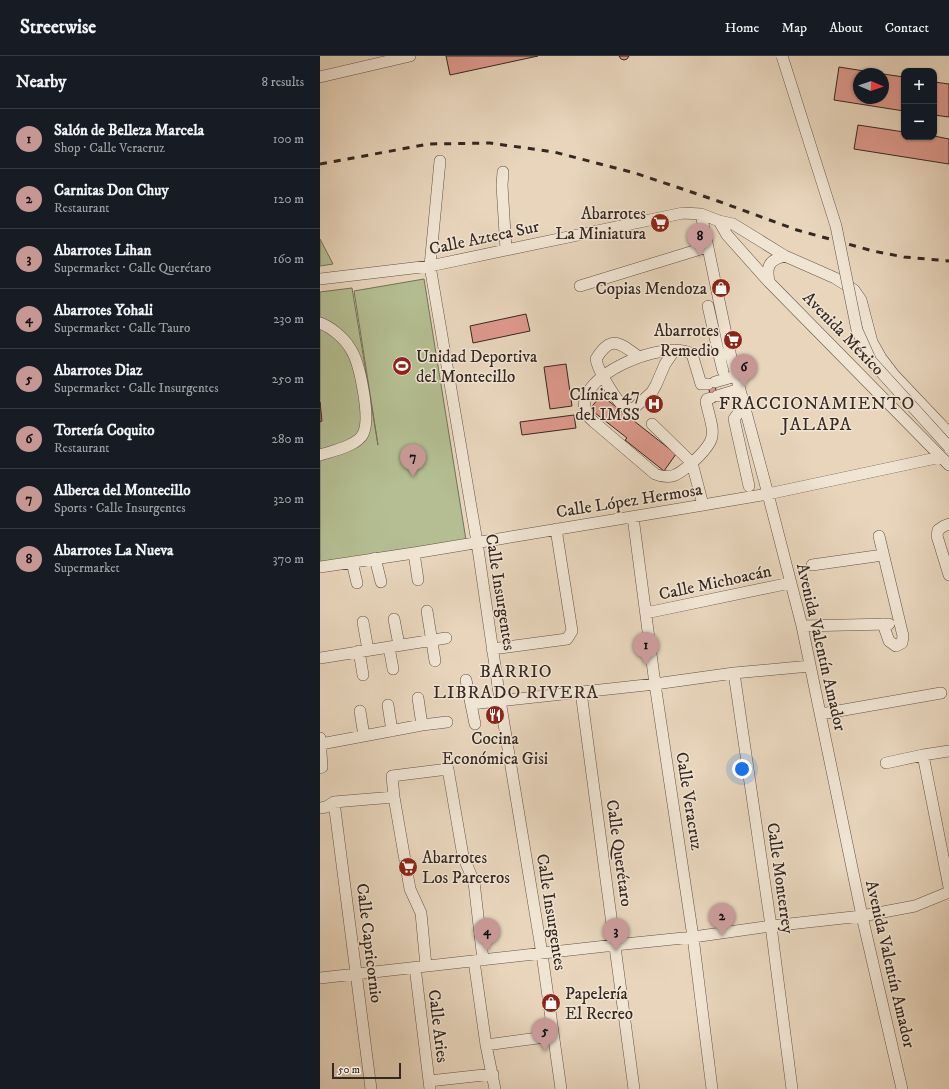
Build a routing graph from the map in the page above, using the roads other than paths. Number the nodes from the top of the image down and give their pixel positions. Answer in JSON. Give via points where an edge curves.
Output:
{"nodes":[{"id":1,"x":410,"y":56,"type":"edge"},
{"id":2,"x":782,"y":56,"type":"edge"},
{"id":3,"x":320,"y":77,"type":"edge"},
{"id":4,"x":440,"y":160,"type":"dead end"},
{"id":5,"x":503,"y":172,"type":"dead end"},
{"id":6,"x":701,"y":214,"type":"junction"},
{"id":7,"x":719,"y":221,"type":"junction"},
{"id":8,"x":707,"y":247,"type":"junction"},
{"id":9,"x":506,"y":250,"type":"junction"},
{"id":10,"x":785,"y":256,"type":"junction"},
{"id":11,"x":430,"y":266,"type":"junction"},
{"id":12,"x":320,"y":279,"type":"edge"},
{"id":13,"x":769,"y":282,"type":"junction"},
{"id":14,"x":580,"y":286,"type":"dead end"},
{"id":15,"x":708,"y":306,"type":"dead end"},
{"id":16,"x":320,"y":323,"type":"edge"},
{"id":17,"x":674,"y":351,"type":"junction"},
{"id":18,"x":730,"y":353,"type":"junction"},
{"id":19,"x":718,"y":355,"type":"junction"},
{"id":20,"x":639,"y":356,"type":"junction"},
{"id":21,"x":723,"y":371,"type":"dead end"},
{"id":22,"x":604,"y":376,"type":"junction"},
{"id":23,"x":736,"y":376,"type":"junction"},
{"id":24,"x":740,"y":389,"type":"junction"},
{"id":25,"x":744,"y":405,"type":"junction"},
{"id":26,"x":652,"y":424,"type":"dead end"},
{"id":27,"x":949,"y":433,"type":"edge"},
{"id":28,"x":949,"y":447,"type":"edge"},
{"id":29,"x":320,"y":455,"type":"edge"},
{"id":30,"x":945,"y":461,"type":"edge"},
{"id":31,"x":692,"y":463,"type":"junction"},
{"id":32,"x":749,"y":486,"type":"dead end"},
{"id":33,"x":768,"y":494,"type":"junction"},
{"id":34,"x":702,"y":505,"type":"junction"},
{"id":35,"x":633,"y":517,"type":"junction"},
{"id":36,"x":949,"y":524,"type":"edge"},
{"id":37,"x":556,"y":529,"type":"junction"},
{"id":38,"x":879,"y":536,"type":"dead end"},
{"id":39,"x":477,"y":542,"type":"junction"},
{"id":40,"x":414,"y":553,"type":"junction"},
{"id":41,"x":883,"y":555,"type":"junction"},
{"id":42,"x":375,"y":558,"type":"junction"},
{"id":43,"x":352,"y":562,"type":"junction"},
{"id":44,"x":812,"y":565,"type":"dead end"},
{"id":45,"x":320,"y":567,"type":"edge"},
{"id":46,"x":949,"y":575,"type":"edge"},
{"id":47,"x":418,"y":580,"type":"dead end"},
{"id":48,"x":381,"y":582,"type":"dead end"},
{"id":49,"x":357,"y":583,"type":"dead end"},
{"id":50,"x":790,"y":583,"type":"junction"},
{"id":51,"x":426,"y":611,"type":"dead end"},
{"id":52,"x":646,"y":613,"type":"junction"},
{"id":53,"x":394,"y":619,"type":"dead end"},
{"id":54,"x":363,"y":622,"type":"dead end"},
{"id":55,"x":899,"y":623,"type":"junction"},
{"id":56,"x":883,"y":624,"type":"junction"},
{"id":57,"x":802,"y":626,"type":"junction"},
{"id":58,"x":446,"y":638,"type":"dead end"},
{"id":59,"x":431,"y":640,"type":"junction"},
{"id":60,"x":394,"y":646,"type":"junction"},
{"id":61,"x":492,"y":649,"type":"junction"},
{"id":62,"x":363,"y":650,"type":"junction"},
{"id":63,"x":320,"y":658,"type":"edge"},
{"id":64,"x":435,"y":661,"type":"dead end"},
{"id":65,"x":810,"y":666,"type":"junction"},
{"id":66,"x":393,"y":669,"type":"dead end"},
{"id":67,"x":734,"y":673,"type":"junction"},
{"id":68,"x":363,"y":675,"type":"dead end"},
{"id":69,"x":466,"y":680,"type":"dead end"},
{"id":70,"x":655,"y":684,"type":"junction"},
{"id":71,"x":581,"y":692,"type":"junction"},
{"id":72,"x":941,"y":693,"type":"dead end"},
{"id":73,"x":418,"y":698,"type":"dead end"},
{"id":74,"x":500,"y":700,"type":"junction"},
{"id":75,"x":471,"y":704,"type":"junction"},
{"id":76,"x":388,"y":705,"type":"dead end"},
{"id":77,"x":360,"y":711,"type":"dead end"},
{"id":78,"x":821,"y":714,"type":"junction"},
{"id":79,"x":447,"y":722,"type":"dead end"},
{"id":80,"x":475,"y":724,"type":"dead end"},
{"id":81,"x":422,"y":725,"type":"junction"},
{"id":82,"x":392,"y":730,"type":"junction"},
{"id":83,"x":364,"y":736,"type":"junction"},
{"id":84,"x":320,"y":740,"type":"edge"},
{"id":85,"x":949,"y":751,"type":"edge"},
{"id":86,"x":923,"y":755,"type":"junction"},
{"id":87,"x":886,"y":763,"type":"dead end"},
{"id":88,"x":321,"y":768,"type":"edge"},
{"id":89,"x":394,"y":796,"type":"junction"},
{"id":90,"x":334,"y":802,"type":"junction"},
{"id":91,"x":320,"y":808,"type":"edge"},
{"id":92,"x":949,"y":887,"type":"edge"},
{"id":93,"x":949,"y":892,"type":"edge"},
{"id":94,"x":862,"y":916,"type":"junction"},
{"id":95,"x":771,"y":926,"type":"junction"},
{"id":96,"x":693,"y":937,"type":"junction"},
{"id":97,"x":615,"y":945,"type":"junction"},
{"id":98,"x":542,"y":954,"type":"junction"},
{"id":99,"x":479,"y":960,"type":"junction"},
{"id":100,"x":426,"y":966,"type":"junction"},
{"id":101,"x":415,"y":967,"type":"junction"},
{"id":102,"x":357,"y":974,"type":"junction"},
{"id":103,"x":320,"y":978,"type":"edge"},
{"id":104,"x":553,"y":1036,"type":"junction"},
{"id":105,"x":486,"y":1045,"type":"junction"},
{"id":106,"x":493,"y":1074,"type":"junction"},
{"id":107,"x":430,"y":1085,"type":"edge"},
{"id":108,"x":370,"y":1089,"type":"edge"},
{"id":109,"x":495,"y":1089,"type":"edge"},
{"id":110,"x":561,"y":1089,"type":"edge"},
{"id":111,"x":634,"y":1089,"type":"edge"},
{"id":112,"x":712,"y":1089,"type":"edge"},
{"id":113,"x":792,"y":1089,"type":"edge"},
{"id":114,"x":902,"y":1089,"type":"edge"}],
"edges":[{"from":1,"to":3,"type":"street"},
{"from":2,"to":28,"type":"street","name":"Avenida México","bridge":true,"via":[[836,226],[857,330],[871,361]]},
{"from":4,"to":11,"type":"street","name":"Calle Insurgentes"},
{"from":5,"to":9,"type":"street"},
{"from":6,"to":7,"type":"street","name":"Avenida México"},
{"from":6,"to":8,"type":"street","name":"Avenida Valentín Amador"},
{"from":6,"to":9,"type":"street","name":"Calle Azteca Sur","via":[[683,213]]},
{"from":7,"to":10,"type":"street","name":"Avenida México","via":[[733,224]]},
{"from":7,"to":13,"type":"street","name":"Avenida México","via":[[727,235]]},
{"from":8,"to":14,"type":"street"},
{"from":8,"to":18,"type":"street","name":"Avenida Valentín Amador"},
{"from":9,"to":11,"type":"street","name":"Calle Azteca Sur"},
{"from":10,"to":13,"type":"street","via":[[775,258],[768,267]]},
{"from":10,"to":27,"type":"street","name":"Avenida México","via":[[835,278],[858,294],[862,300],[872,342],[881,358]]},
{"from":11,"to":12,"type":"street","name":"Calle Azteca Sur"},
{"from":11,"to":39,"type":"street","name":"Calle Insurgentes"},
{"from":13,"to":30,"type":"street","name":"Avenida México"},
{"from":15,"to":19,"type":"street"},
{"from":16,"to":29,"type":"street","via":[[338,334],[351,348],[360,375],[366,408],[366,427],[356,443]]},
{"from":17,"to":20,"type":"street"},
{"from":17,"to":22,"type":"street","via":[[652,392],[634,408],[629,409],[622,405]]},
{"from":17,"to":23,"type":"street","via":[[683,350],[692,354],[701,384]]},
{"from":18,"to":19,"type":"street"},
{"from":18,"to":23,"type":"street","name":"Avenida Valentín Amador"},
{"from":19,"to":21,"type":"street"},
{"from":20,"to":22,"type":"street"},
{"from":20,"to":22,"type":"street","via":[[622,344],[606,345],[596,359],[596,365]]},
{"from":22,"to":31,"type":"street","via":[[592,385],[585,396],[586,414],[594,422],[655,474],[662,477],[679,474]]},
{"from":23,"to":24,"type":"street","name":"Avenida Valentín Amador"},
{"from":24,"to":25,"type":"street","name":"Avenida Valentín Amador"},
{"from":24,"to":31,"type":"street","via":[[708,399],[706,402],[713,430],[712,441]]},
{"from":25,"to":32,"type":"street","via":[[734,419]]},
{"from":25,"to":33,"type":"street","name":"Avenida Valentín Amador"},
{"from":26,"to":31,"type":"street"},
{"from":30,"to":33,"type":"street","name":"Calle López Hermosa"},
{"from":31,"to":34,"type":"street"},
{"from":33,"to":34,"type":"street","name":"Calle López Hermosa"},
{"from":33,"to":50,"type":"street","name":"Avenida Valentín Amador"},
{"from":34,"to":35,"type":"street","name":"Calle López Hermosa"},
{"from":35,"to":37,"type":"street","name":"Calle López Hermosa"},
{"from":35,"to":52,"type":"street","name":"Calle Veracruz"},
{"from":36,"to":46,"type":"street","via":[[938,530],[938,536]]},
{"from":37,"to":39,"type":"street","name":"Calle López Hermosa"},
{"from":37,"to":61,"type":"street","via":[[572,631],[567,639]]},
{"from":38,"to":41,"type":"street"},
{"from":39,"to":40,"type":"street","name":"Calle López Hermosa"},
{"from":39,"to":61,"type":"street","name":"Calle Insurgentes"},
{"from":40,"to":42,"type":"street","name":"Calle López Hermosa"},
{"from":40,"to":47,"type":"street"},
{"from":41,"to":44,"type":"street"},
{"from":41,"to":55,"type":"street"},
{"from":42,"to":43,"type":"street","name":"Calle López Hermosa"},
{"from":42,"to":48,"type":"street"},
{"from":43,"to":45,"type":"street","name":"Calle López Hermosa"},
{"from":43,"to":49,"type":"street"},
{"from":50,"to":52,"type":"street","name":"Calle Michoacán"},
{"from":50,"to":57,"type":"street","name":"Avenida Valentín Amador"},
{"from":51,"to":59,"type":"street"},
{"from":52,"to":70,"type":"street","name":"Calle Veracruz"},
{"from":53,"to":60,"type":"street"},
{"from":54,"to":62,"type":"street"},
{"from":55,"to":56,"type":"street"},
{"from":55,"to":56,"type":"street","via":[[903,636],[902,644],[896,646],[889,641]]},
{"from":56,"to":57,"type":"street"},
{"from":57,"to":65,"type":"street","name":"Avenida Valentín Amador"},
{"from":58,"to":59,"type":"street"},
{"from":59,"to":60,"type":"street"},
{"from":59,"to":64,"type":"street"},
{"from":60,"to":62,"type":"street"},
{"from":60,"to":66,"type":"street"},
{"from":61,"to":74,"type":"street","name":"Calle Insurgentes"},
{"from":62,"to":63,"type":"street"},
{"from":62,"to":68,"type":"street"},
{"from":65,"to":67,"type":"street"},
{"from":65,"to":78,"type":"street","name":"Avenida Valentín Amador"},
{"from":67,"to":70,"type":"street"},
{"from":67,"to":95,"type":"street","name":"Calle Monterrey"},
{"from":69,"to":75,"type":"street"},
{"from":70,"to":71,"type":"street"},
{"from":70,"to":96,"type":"street","name":"Calle Veracruz"},
{"from":71,"to":74,"type":"street"},
{"from":71,"to":97,"type":"street","name":"Calle Querétaro"},
{"from":72,"to":78,"type":"street"},
{"from":73,"to":81,"type":"street"},
{"from":74,"to":75,"type":"street"},
{"from":74,"to":98,"type":"street","name":"Calle Insurgentes"},
{"from":75,"to":80,"type":"street"},
{"from":76,"to":82,"type":"street"},
{"from":77,"to":83,"type":"street"},
{"from":78,"to":94,"type":"street","name":"Avenida Valentín Amador"},
{"from":79,"to":81,"type":"street"},
{"from":81,"to":82,"type":"street"},
{"from":82,"to":83,"type":"street"},
{"from":83,"to":84,"type":"street"},
{"from":84,"to":88,"type":"street"},
{"from":85,"to":86,"type":"street"},
{"from":86,"to":87,"type":"street"},
{"from":86,"to":92,"type":"street"},
{"from":89,"to":90,"type":"street"},
{"from":89,"to":99,"type":"street","via":[[392,776],[448,769],[463,856],[474,882]]},
{"from":89,"to":100,"type":"street","via":[[410,889],[421,913]]},
{"from":90,"to":91,"type":"street"},
{"from":90,"to":102,"type":"street","name":"Calle Capricornio"},
{"from":93,"to":94,"type":"street","via":[[915,906]]},
{"from":94,"to":95,"type":"street"},
{"from":94,"to":114,"type":"street","name":"Avenida Valentín Amador"},
{"from":95,"to":96,"type":"street"},
{"from":95,"to":113,"type":"street","name":"Calle Monterrey"},
{"from":96,"to":97,"type":"street"},
{"from":96,"to":112,"type":"street","name":"Calle Veracruz"},
{"from":97,"to":98,"type":"street"},
{"from":97,"to":111,"type":"street","name":"Calle Querétaro"},
{"from":98,"to":99,"type":"street"},
{"from":98,"to":104,"type":"street","name":"Calle Insurgentes"},
{"from":99,"to":100,"type":"street"},
{"from":99,"to":105,"type":"street"},
{"from":100,"to":101,"type":"street"},
{"from":101,"to":102,"type":"street"},
{"from":101,"to":107,"type":"street","name":"Calle Aries"},
{"from":102,"to":103,"type":"street"},
{"from":102,"to":108,"type":"street","name":"Calle Capricornio"},
{"from":104,"to":105,"type":"street"},
{"from":104,"to":110,"type":"street","name":"Calle Insurgentes"},
{"from":105,"to":106,"type":"street"},
{"from":106,"to":107,"type":"street"},
{"from":106,"to":109,"type":"street"}]}
